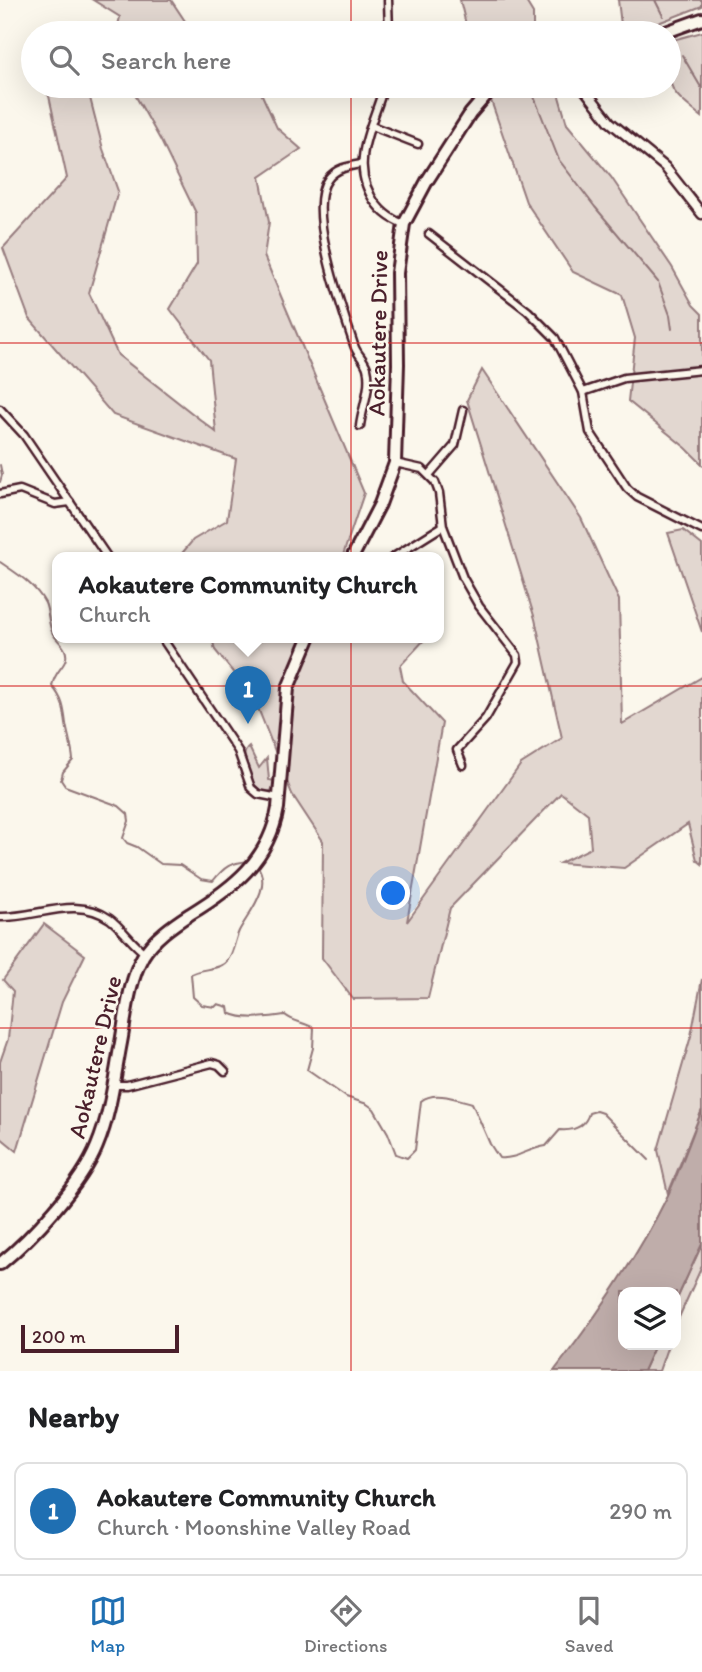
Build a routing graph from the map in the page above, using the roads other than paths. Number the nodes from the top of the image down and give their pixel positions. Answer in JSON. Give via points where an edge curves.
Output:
{"nodes":[{"id":1,"x":388,"y":0,"type":"edge"},
{"id":2,"x":702,"y":19,"type":"edge"},
{"id":3,"x":389,"y":21,"type":"edge"},
{"id":4,"x":681,"y":27,"type":"edge"},
{"id":5,"x":380,"y":98,"type":"edge"},
{"id":6,"x":484,"y":98,"type":"edge"},
{"id":7,"x":591,"y":98,"type":"edge"},
{"id":8,"x":372,"y":126,"type":"junction"},
{"id":9,"x":418,"y":144,"type":"dead end"},
{"id":10,"x":361,"y":164,"type":"junction"},
{"id":11,"x":702,"y":214,"type":"edge"},
{"id":12,"x":404,"y":224,"type":"junction"},
{"id":13,"x":429,"y":234,"type":"dead end"},
{"id":14,"x":702,"y":370,"type":"edge"},
{"id":15,"x":583,"y":392,"type":"junction"},
{"id":16,"x":0,"y":409,"type":"edge"},
{"id":17,"x":463,"y":410,"type":"dead end"},
{"id":18,"x":360,"y":426,"type":"dead end"},
{"id":19,"x":395,"y":463,"type":"junction"},
{"id":20,"x":430,"y":474,"type":"junction"},
{"id":21,"x":0,"y":494,"type":"edge"},
{"id":22,"x":70,"y":502,"type":"junction"},
{"id":23,"x":443,"y":526,"type":"junction"},
{"id":24,"x":702,"y":530,"type":"edge"},
{"id":25,"x":104,"y":552,"type":"edge"},
{"id":26,"x":355,"y":552,"type":"edge"},
{"id":27,"x":402,"y":552,"type":"edge"},
{"id":28,"x":165,"y":643,"type":"edge"},
{"id":29,"x":307,"y":643,"type":"edge"},
{"id":30,"x":463,"y":765,"type":"dead end"},
{"id":31,"x":279,"y":798,"type":"junction"},
{"id":32,"x":0,"y":918,"type":"edge"},
{"id":33,"x":145,"y":953,"type":"junction"},
{"id":34,"x":225,"y":1071,"type":"dead end"},
{"id":35,"x":114,"y":1085,"type":"junction"},
{"id":36,"x":0,"y":1264,"type":"edge"}],
"edges":[{"from":1,"to":3,"type":"street"},
{"from":2,"to":4,"type":"highway"},
{"from":5,"to":8,"type":"street"},
{"from":6,"to":12,"type":"highway","name":"Aokautere Drive","via":[[423,187]]},
{"from":7,"to":11,"type":"street","via":[[610,122],[665,167]]},
{"from":8,"to":9,"type":"street"},
{"from":8,"to":10,"type":"street"},
{"from":10,"to":12,"type":"street","via":[[374,202]]},
{"from":10,"to":18,"type":"street","via":[[334,173],[319,201],[333,281],[368,376]]},
{"from":12,"to":19,"type":"highway","name":"Aokautere Drive","via":[[397,273]]},
{"from":13,"to":15,"type":"street","via":[[528,311],[555,338]]},
{"from":14,"to":15,"type":"street","via":[[624,378]]},
{"from":15,"to":24,"type":"street","via":[[590,432],[627,488]]},
{"from":16,"to":22,"type":"street","via":[[24,435]]},
{"from":17,"to":20,"type":"street","via":[[455,445]]},
{"from":19,"to":20,"type":"street"},
{"from":19,"to":26,"type":"highway","name":"Aokautere Drive"},
{"from":20,"to":23,"type":"street","via":[[439,493]]},
{"from":21,"to":22,"type":"street","via":[[20,490],[55,503]]},
{"from":22,"to":25,"type":"street"},
{"from":23,"to":27,"type":"street"},
{"from":23,"to":30,"type":"street","via":[[463,578],[518,662],[486,718],[457,750]]},
{"from":28,"to":31,"type":"street","via":[[239,751],[251,788]]},
{"from":29,"to":31,"type":"highway","name":"Aokautere Drive","via":[[288,688]]},
{"from":31,"to":33,"type":"highway","name":"Aokautere Drive","via":[[274,827],[252,867],[230,888],[168,929]]},
{"from":32,"to":33,"type":"street","via":[[81,907],[112,921]]},
{"from":33,"to":35,"type":"highway","name":"Aokautere Drive","via":[[133,979]]},
{"from":34,"to":35,"type":"street","via":[[212,1063]]},
{"from":35,"to":36,"type":"highway","name":"Aokautere Drive","via":[[90,1161],[39,1226]]}]}
